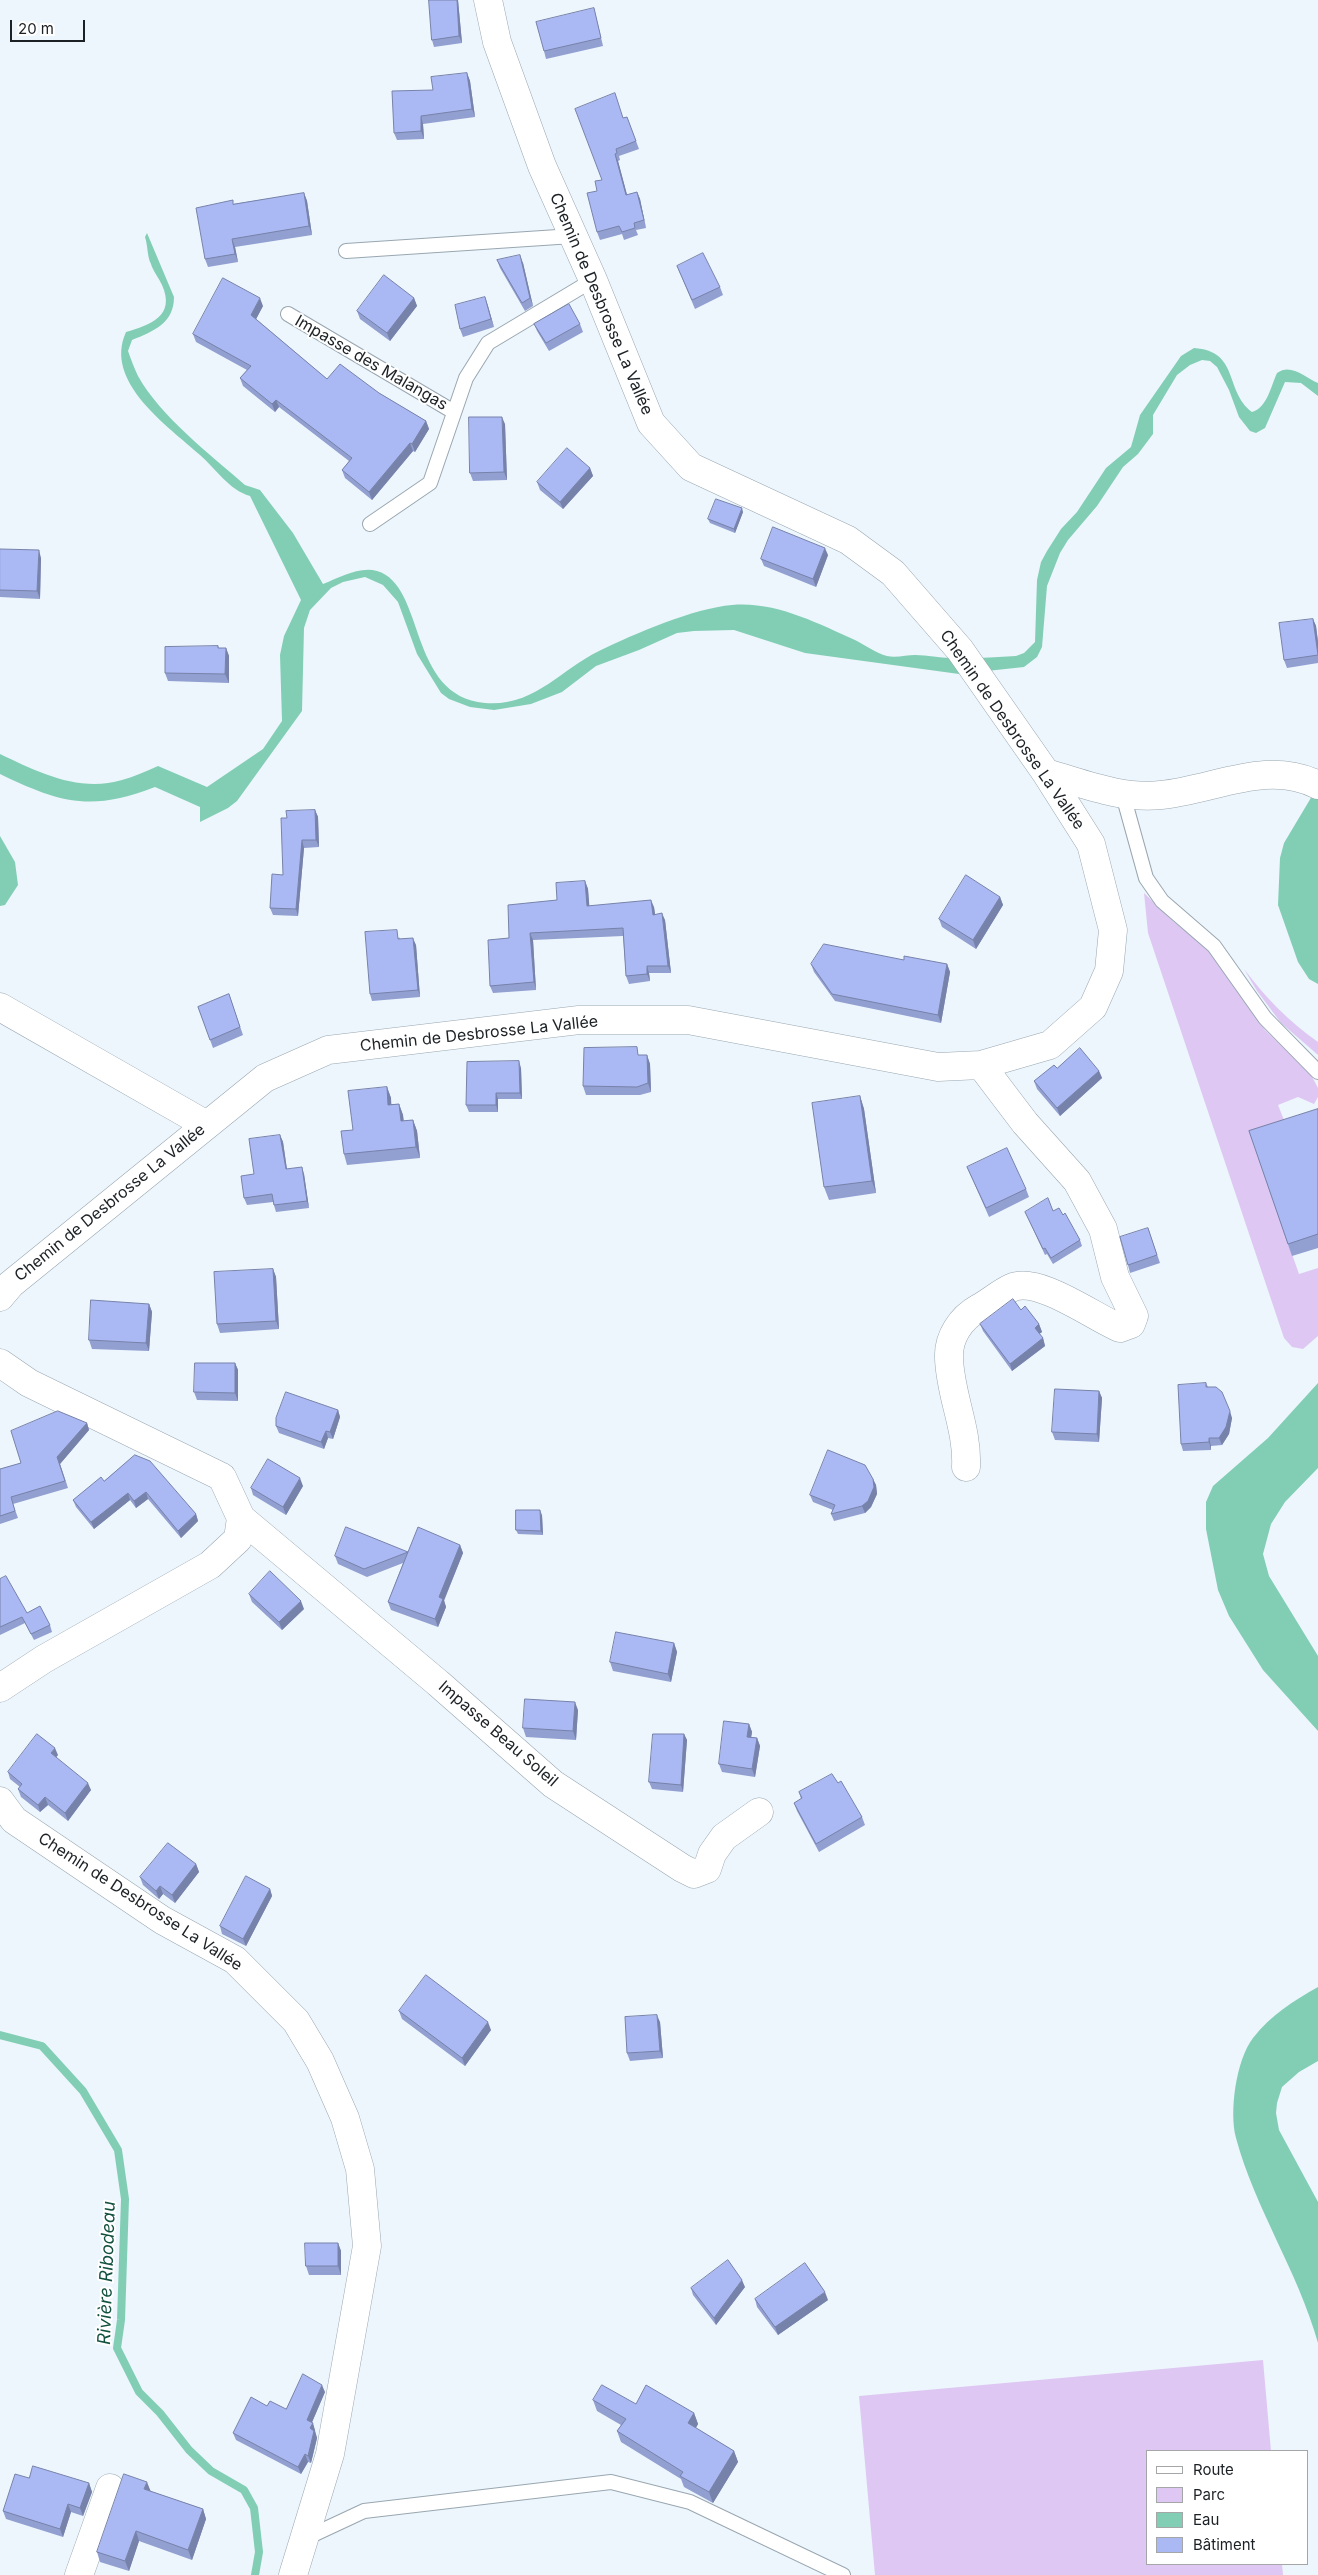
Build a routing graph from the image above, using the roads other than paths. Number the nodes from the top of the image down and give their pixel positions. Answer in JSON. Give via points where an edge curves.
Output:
{"nodes":[{"id":1,"x":488,"y":0,"type":"edge"},
{"id":2,"x":573,"y":236,"type":"junction"},
{"id":3,"x":346,"y":251,"type":"dead end"},
{"id":4,"x":593,"y":280,"type":"junction"},
{"id":5,"x":288,"y":314,"type":"dead end"},
{"id":6,"x":454,"y":412,"type":"junction"},
{"id":7,"x":370,"y":524,"type":"dead end"},
{"id":8,"x":1046,"y":773,"type":"junction"},
{"id":9,"x":1318,"y":785,"type":"edge"},
{"id":10,"x":1123,"y":795,"type":"junction"},
{"id":11,"x":0,"y":1007,"type":"edge"},
{"id":12,"x":981,"y":1065,"type":"junction"},
{"id":13,"x":1318,"y":1072,"type":"edge"},
{"id":14,"x":205,"y":1124,"type":"junction"},
{"id":15,"x":0,"y":1297,"type":"edge"},
{"id":16,"x":0,"y":1363,"type":"edge"},
{"id":17,"x":966,"y":1467,"type":"dead end"},
{"id":18,"x":241,"y":1518,"type":"junction"},
{"id":19,"x":0,"y":1688,"type":"edge"},
{"id":20,"x":0,"y":1801,"type":"edge"},
{"id":21,"x":758,"y":1812,"type":"dead end"},
{"id":22,"x":110,"y":2488,"type":"dead end"},
{"id":23,"x":304,"y":2539,"type":"junction"},
{"id":24,"x":78,"y":2575,"type":"edge"},
{"id":25,"x":293,"y":2575,"type":"edge"},
{"id":26,"x":843,"y":2575,"type":"edge"}],
"edges":[{"from":1,"to":2,"type":"street","name":"Chemin de Desbrosse La Vallée","via":[[497,42],[542,166]]},
{"from":2,"to":3,"type":"lane"},
{"from":2,"to":4,"type":"street","name":"Chemin de Desbrosse La Vallée"},
{"from":4,"to":6,"type":"lane","name":"Impasse des Malangas","via":[[488,343],[466,378]]},
{"from":4,"to":8,"type":"street","name":"Chemin de Desbrosse La Vallée","via":[[651,423],[691,467],[848,540],[893,573],[960,650]]},
{"from":5,"to":6,"type":"lane","name":"Impasse des Malangas"},
{"from":6,"to":7,"type":"lane","name":"Impasse des Malangas","via":[[430,483]]},
{"from":8,"to":10,"type":"street"},
{"from":8,"to":12,"type":"street","name":"Chemin de Desbrosse La Vallée","via":[[1091,844],[1113,930],[1109,971],[1093,1007],[1050,1045]]},
{"from":9,"to":10,"type":"street","via":[[1303,777],[1255,775],[1162,795]]},
{"from":10,"to":13,"type":"lane","via":[[1146,878],[1162,901],[1214,946],[1266,1018]]},
{"from":11,"to":14,"type":"street"},
{"from":12,"to":14,"type":"street","name":"Chemin de Desbrosse La Vallée","via":[[938,1067],[688,1020],[579,1020],[328,1050],[265,1078]]},
{"from":12,"to":17,"type":"street","via":[[1025,1123],[1077,1181],[1103,1230],[1116,1277],[1134,1316],[1131,1324],[1120,1328],[1084,1307],[1032,1287],[1012,1287],[969,1314],[955,1331],[949,1357],[967,1446]]},
{"from":14,"to":15,"type":"street","name":"Chemin de Desbrosse La Vallée","via":[[11,1284]]},
{"from":16,"to":18,"type":"street","via":[[37,1387],[222,1477]]},
{"from":18,"to":19,"type":"street","via":[[238,1539],[210,1565],[44,1659]]},
{"from":18,"to":21,"type":"street","name":"Impasse Beau Soleil","via":[[553,1784],[682,1868],[694,1874],[707,1869],[712,1854],[724,1837]]},
{"from":20,"to":23,"type":"street","name":"Chemin de Desbrosse La Vallée","via":[[14,1820],[162,1920],[235,1960],[296,2021],[320,2061],[345,2118],[360,2169],[367,2246],[330,2454]]},
{"from":22,"to":24,"type":"street"},
{"from":23,"to":25,"type":"street","name":"Chemin de Desbrosse La Vallée"},
{"from":23,"to":26,"type":"lane","via":[[364,2511],[611,2482],[690,2502]]}]}
